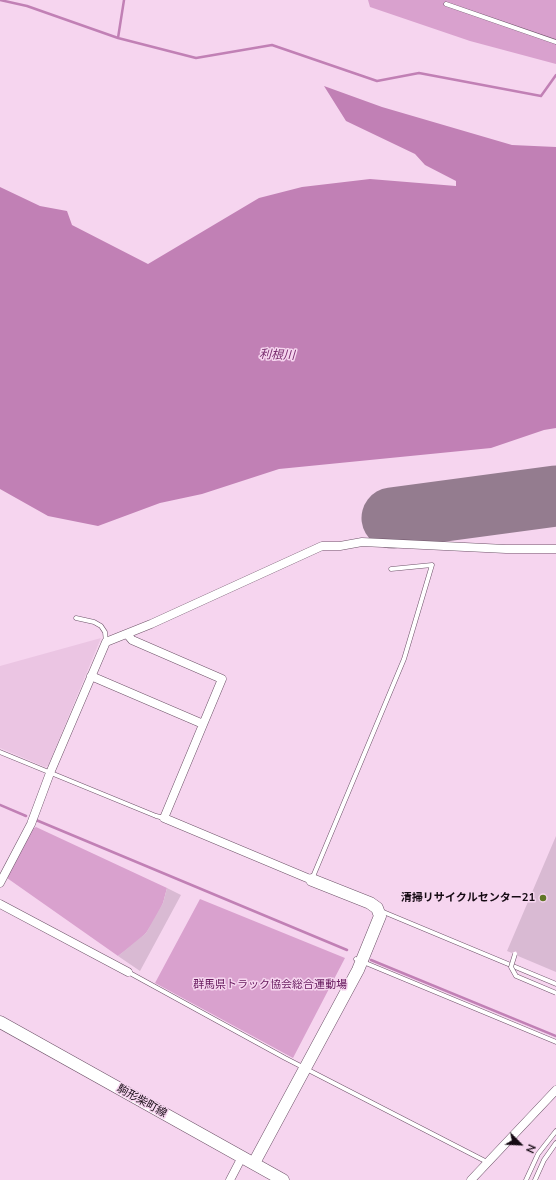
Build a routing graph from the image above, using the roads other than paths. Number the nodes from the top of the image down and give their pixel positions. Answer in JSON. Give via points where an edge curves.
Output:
{"nodes":[{"id":1,"x":446,"y":4,"type":"dead end"},
{"id":2,"x":556,"y":42,"type":"edge"},
{"id":3,"x":556,"y":549,"type":"edge"},
{"id":4,"x":391,"y":569,"type":"dead end"},
{"id":5,"x":76,"y":618,"type":"dead end"},
{"id":6,"x":127,"y":634,"type":"junction"},
{"id":7,"x":106,"y":642,"type":"junction"},
{"id":8,"x":91,"y":676,"type":"junction"},
{"id":9,"x":203,"y":724,"type":"junction"},
{"id":10,"x":0,"y":752,"type":"edge"},
{"id":11,"x":50,"y":773,"type":"junction"},
{"id":12,"x":164,"y":818,"type":"junction"},
{"id":13,"x":312,"y":880,"type":"junction"},
{"id":14,"x":0,"y":883,"type":"edge"},
{"id":15,"x":0,"y":904,"type":"edge"},
{"id":16,"x":378,"y":910,"type":"junction"},
{"id":17,"x":515,"y":954,"type":"dead end"},
{"id":18,"x":359,"y":960,"type":"junction"},
{"id":19,"x":128,"y":972,"type":"joint"},
{"id":20,"x":556,"y":984,"type":"edge"},
{"id":21,"x":556,"y":993,"type":"edge"},
{"id":22,"x":0,"y":1022,"type":"edge"},
{"id":23,"x":556,"y":1042,"type":"edge"},
{"id":24,"x":303,"y":1066,"type":"junction"},
{"id":25,"x":556,"y":1090,"type":"edge"},
{"id":26,"x":556,"y":1131,"type":"edge"},
{"id":27,"x":556,"y":1143,"type":"edge"},
{"id":28,"x":248,"y":1160,"type":"junction"},
{"id":29,"x":487,"y":1163,"type":"junction"},
{"id":30,"x":230,"y":1180,"type":"edge"},
{"id":31,"x":283,"y":1180,"type":"edge"},
{"id":32,"x":471,"y":1180,"type":"edge"},
{"id":33,"x":526,"y":1180,"type":"edge"},
{"id":34,"x":535,"y":1180,"type":"edge"}],
"edges":[{"from":1,"to":2,"type":"lane"},
{"from":3,"to":6,"type":"street","via":[[362,542],[322,546]]},
{"from":4,"to":13,"type":"lane","via":[[432,565],[404,659]]},
{"from":5,"to":7,"type":"lane","via":[[101,626],[105,632]]},
{"from":6,"to":7,"type":"street"},
{"from":6,"to":9,"type":"street","via":[[132,640],[222,679]]},
{"from":7,"to":8,"type":"street"},
{"from":8,"to":9,"type":"street"},
{"from":8,"to":11,"type":"street"},
{"from":9,"to":12,"type":"street"},
{"from":10,"to":11,"type":"lane"},
{"from":11,"to":12,"type":"lane"},
{"from":11,"to":14,"type":"street","via":[[32,824]]},
{"from":12,"to":13,"type":"street"},
{"from":13,"to":16,"type":"street","via":[[370,903]]},
{"from":15,"to":19,"type":"street"},
{"from":16,"to":18,"type":"street","via":[[380,916]]},
{"from":16,"to":20,"type":"lane"},
{"from":17,"to":21,"type":"lane","bridge":true,"via":[[511,967],[516,976]]},
{"from":18,"to":23,"type":"lane"},
{"from":18,"to":24,"type":"street"},
{"from":19,"to":24,"type":"lane"},
{"from":22,"to":28,"type":"street","name":"駒形柴町線"},
{"from":24,"to":28,"type":"street"},
{"from":24,"to":29,"type":"lane"},
{"from":25,"to":29,"type":"street"},
{"from":26,"to":33,"type":"lane","via":[[538,1154]]},
{"from":27,"to":34,"type":"lane","via":[[544,1160]]},
{"from":28,"to":30,"type":"street"},
{"from":28,"to":31,"type":"street","name":"駒形柴町線"},
{"from":29,"to":32,"type":"street"}]}
